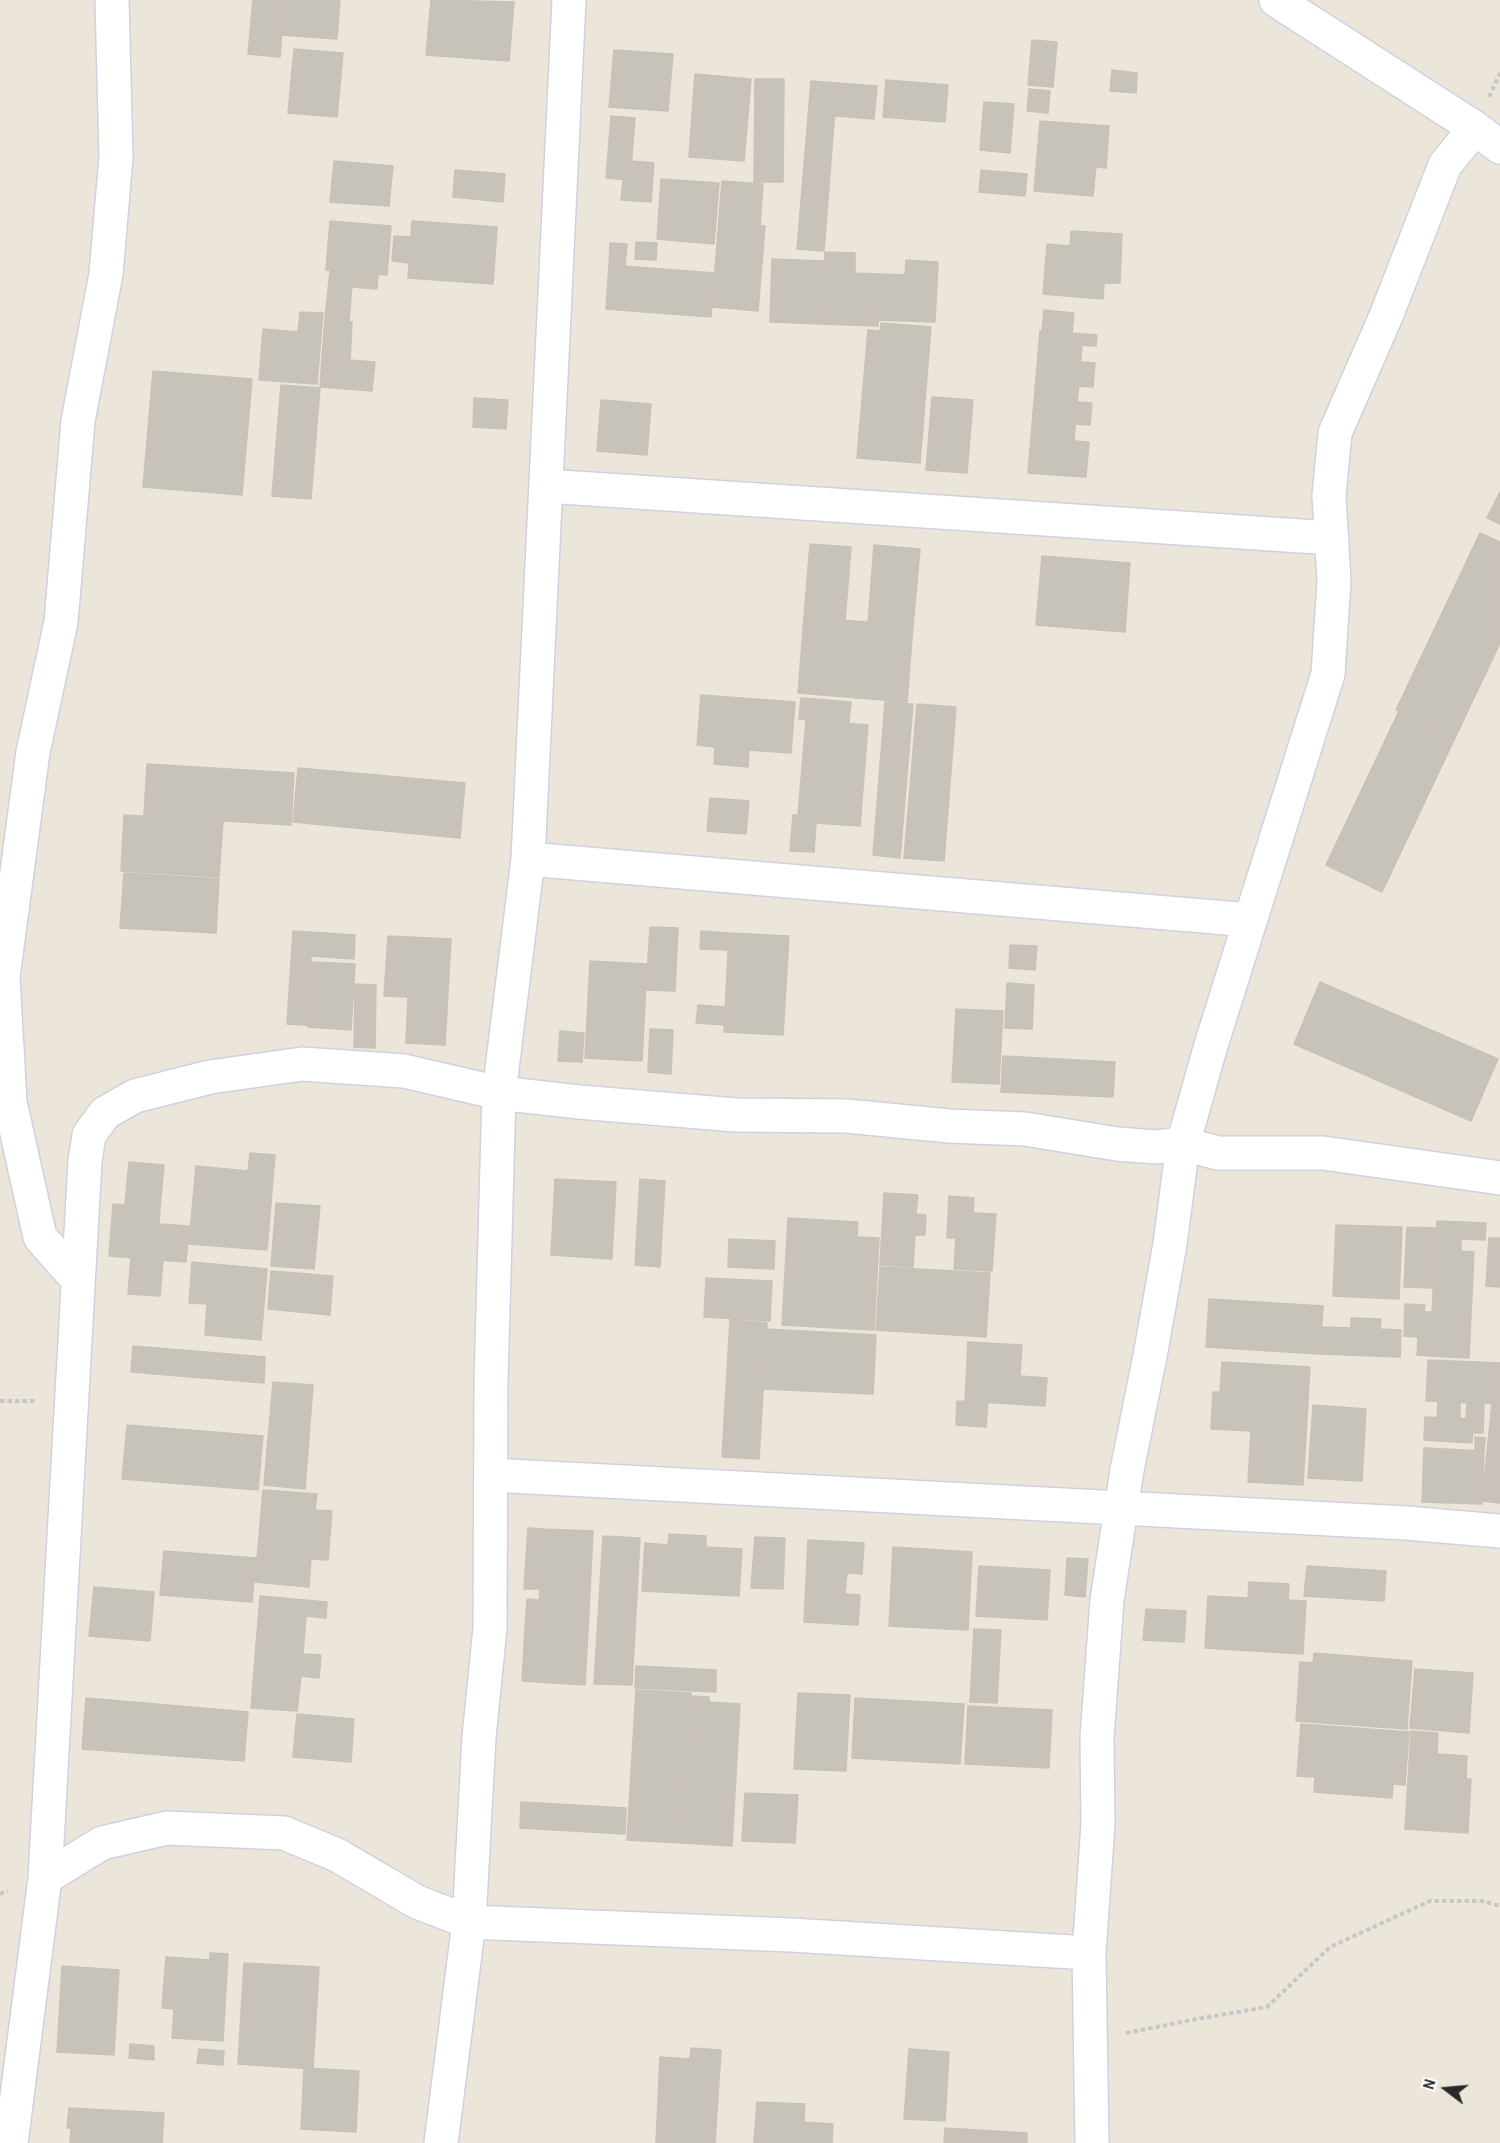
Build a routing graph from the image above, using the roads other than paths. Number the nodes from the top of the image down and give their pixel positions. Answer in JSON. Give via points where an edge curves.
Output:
{"nodes":[{"id":1,"x":112,"y":0,"type":"edge"},
{"id":2,"x":570,"y":0,"type":"edge"},
{"id":3,"x":1276,"y":0,"type":"edge"},
{"id":4,"x":1475,"y":128,"type":"junction"},
{"id":5,"x":1500,"y":147,"type":"edge"},
{"id":6,"x":546,"y":486,"type":"junction"},
{"id":7,"x":1332,"y":538,"type":"junction"},
{"id":8,"x":528,"y":859,"type":"junction"},
{"id":9,"x":1250,"y":920,"type":"junction"},
{"id":10,"x":499,"y":1093,"type":"junction"},
{"id":11,"x":1184,"y":1144,"type":"junction"},
{"id":12,"x":1500,"y":1178,"type":"edge"},
{"id":13,"x":77,"y":1279,"type":"junction"},
{"id":14,"x":491,"y":1475,"type":"junction"},
{"id":15,"x":1121,"y":1509,"type":"junction"},
{"id":16,"x":1500,"y":1531,"type":"edge"},
{"id":17,"x":45,"y":1878,"type":"junction"},
{"id":18,"x":469,"y":1922,"type":"junction"},
{"id":19,"x":1089,"y":1953,"type":"junction"},
{"id":20,"x":11,"y":2143,"type":"edge"},
{"id":21,"x":441,"y":2143,"type":"edge"},
{"id":22,"x":1092,"y":2143,"type":"edge"}],
"edges":[{"from":1,"to":13,"type":"street","via":[[116,158],[106,274],[78,421],[61,622],[33,752],[3,976],[10,1102],[40,1237]]},
{"from":2,"to":6,"type":"street"},
{"from":3,"to":4,"type":"street"},
{"from":4,"to":5,"type":"street"},
{"from":4,"to":7,"type":"street","via":[[1445,165],[1335,433],[1329,496]]},
{"from":6,"to":7,"type":"street"},
{"from":6,"to":8,"type":"street"},
{"from":7,"to":9,"type":"street","via":[[1334,581],[1328,674]]},
{"from":8,"to":9,"type":"street"},
{"from":8,"to":10,"type":"street"},
{"from":9,"to":11,"type":"street","via":[[1210,1045]]},
{"from":10,"to":11,"type":"street","via":[[736,1115],[847,1116],[1025,1130],[1135,1146]]},
{"from":10,"to":13,"type":"street","via":[[404,1071],[302,1064],[210,1077],[135,1096],[105,1113],[89,1135]]},
{"from":10,"to":14,"type":"street"},
{"from":11,"to":12,"type":"street","via":[[1218,1153],[1323,1153]]},
{"from":11,"to":15,"type":"street","via":[[1170,1244]]},
{"from":13,"to":17,"type":"street"},
{"from":14,"to":15,"type":"street"},
{"from":14,"to":18,"type":"street","via":[[490,1628],[479,1737]]},
{"from":15,"to":16,"type":"street"},
{"from":15,"to":19,"type":"street","via":[[1106,1611]]},
{"from":17,"to":18,"type":"street","via":[[102,1843],[167,1828],[284,1833],[337,1855],[417,1902]]},
{"from":17,"to":20,"type":"street"},
{"from":18,"to":19,"type":"street","via":[[791,1935]]},
{"from":18,"to":21,"type":"street"},
{"from":19,"to":22,"type":"street"}]}
